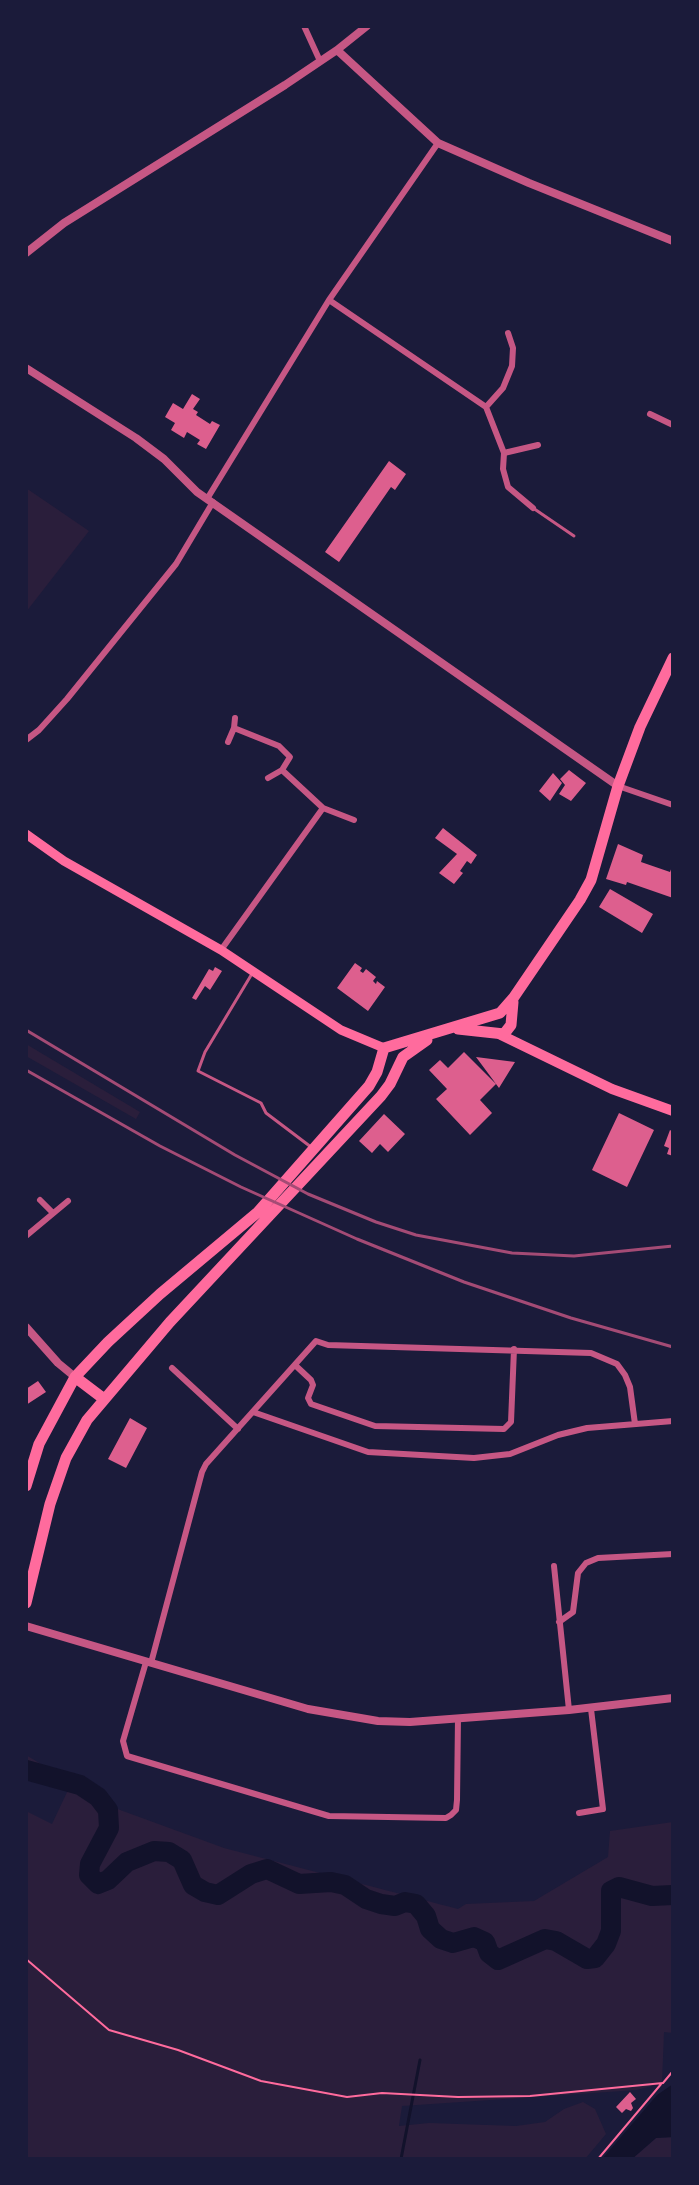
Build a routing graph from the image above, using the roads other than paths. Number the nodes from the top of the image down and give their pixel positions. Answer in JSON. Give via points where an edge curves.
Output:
{"nodes":[{"id":1,"x":304,"y":26,"type":"edge"},
{"id":2,"x":367,"y":26,"type":"edge"},
{"id":3,"x":337,"y":50,"type":"junction"},
{"id":4,"x":320,"y":61,"type":"junction"},
{"id":5,"x":438,"y":143,"type":"junction"},
{"id":6,"x":673,"y":241,"type":"edge"},
{"id":7,"x":26,"y":253,"type":"edge"},
{"id":8,"x":329,"y":300,"type":"junction"},
{"id":9,"x":508,"y":333,"type":"dead end"},
{"id":10,"x":26,"y":368,"type":"edge"},
{"id":11,"x":486,"y":407,"type":"junction"},
{"id":12,"x":650,"y":414,"type":"dead end"},
{"id":13,"x":673,"y":425,"type":"edge"},
{"id":14,"x":538,"y":445,"type":"dead end"},
{"id":15,"x":504,"y":453,"type":"junction"},
{"id":16,"x":210,"y":500,"type":"junction"},
{"id":17,"x":533,"y":508,"type":"joint"},
{"id":18,"x":574,"y":536,"type":"dead end"},
{"id":19,"x":673,"y":658,"type":"edge"},
{"id":20,"x":235,"y":718,"type":"dead end"},
{"id":21,"x":234,"y":728,"type":"junction"},
{"id":22,"x":26,"y":740,"type":"edge"},
{"id":23,"x":228,"y":742,"type":"dead end"},
{"id":24,"x":282,"y":770,"type":"junction"},
{"id":25,"x":268,"y":778,"type":"dead end"},
{"id":26,"x":618,"y":786,"type":"junction"},
{"id":27,"x":673,"y":805,"type":"edge"},
{"id":28,"x":323,"y":808,"type":"junction"},
{"id":29,"x":354,"y":820,"type":"dead end"},
{"id":30,"x":26,"y":834,"type":"edge"},
{"id":31,"x":221,"y":950,"type":"junction"},
{"id":32,"x":253,"y":972,"type":"junction"},
{"id":33,"x":514,"y":997,"type":"junction"},
{"id":34,"x":496,"y":1015,"type":"junction"},
{"id":35,"x":510,"y":1024,"type":"junction"},
{"id":36,"x":453,"y":1029,"type":"junction"},
{"id":37,"x":497,"y":1034,"type":"junction"},
{"id":38,"x":434,"y":1035,"type":"junction"},
{"id":39,"x":387,"y":1049,"type":"junction"},
{"id":40,"x":530,"y":1051,"type":"junction"},
{"id":41,"x":400,"y":1061,"type":"junction"},
{"id":42,"x":673,"y":1111,"type":"edge"},
{"id":43,"x":314,"y":1151,"type":"junction"},
{"id":44,"x":40,"y":1200,"type":"dead end"},
{"id":45,"x":68,"y":1201,"type":"dead end"},
{"id":46,"x":53,"y":1213,"type":"junction"},
{"id":47,"x":264,"y":1215,"type":"junction"},
{"id":48,"x":26,"y":1236,"type":"edge"},
{"id":49,"x":26,"y":1327,"type":"edge"},
{"id":50,"x":514,"y":1349,"type":"junction"},
{"id":51,"x":295,"y":1365,"type":"junction"},
{"id":52,"x":172,"y":1368,"type":"dead end"},
{"id":53,"x":75,"y":1377,"type":"junction"},
{"id":54,"x":104,"y":1399,"type":"junction"},
{"id":55,"x":253,"y":1412,"type":"junction"},
{"id":56,"x":673,"y":1421,"type":"edge"},
{"id":57,"x":635,"y":1424,"type":"junction"},
{"id":58,"x":238,"y":1429,"type":"junction"},
{"id":59,"x":26,"y":1486,"type":"edge"},
{"id":60,"x":673,"y":1554,"type":"edge"},
{"id":61,"x":554,"y":1566,"type":"dead end"},
{"id":62,"x":26,"y":1603,"type":"edge"},
{"id":63,"x":559,"y":1622,"type":"junction"},
{"id":64,"x":26,"y":1626,"type":"edge"},
{"id":65,"x":149,"y":1663,"type":"junction"},
{"id":66,"x":673,"y":1698,"type":"edge"},
{"id":67,"x":591,"y":1709,"type":"junction"},
{"id":68,"x":569,"y":1710,"type":"junction"},
{"id":69,"x":458,"y":1718,"type":"junction"},
{"id":70,"x":579,"y":1813,"type":"dead end"}],
"edges":[{"from":1,"to":4,"type":"street"},
{"from":2,"to":3,"type":"street"},
{"from":3,"to":4,"type":"street"},
{"from":3,"to":5,"type":"street"},
{"from":4,"to":7,"type":"street","via":[[64,223]]},
{"from":5,"to":6,"type":"street"},
{"from":5,"to":8,"type":"street"},
{"from":8,"to":11,"type":"street"},
{"from":8,"to":16,"type":"street"},
{"from":9,"to":11,"type":"street","via":[[512,366],[503,388]]},
{"from":10,"to":16,"type":"street","via":[[136,438]]},
{"from":11,"to":15,"type":"street"},
{"from":12,"to":13,"type":"street"},
{"from":14,"to":15,"type":"street"},
{"from":15,"to":17,"type":"street","via":[[508,487]]},
{"from":16,"to":22,"type":"street","via":[[176,564],[67,699]]},
{"from":16,"to":26,"type":"street"},
{"from":17,"to":18,"type":"lane"},
{"from":19,"to":26,"type":"highway"},
{"from":20,"to":21,"type":"street"},
{"from":21,"to":23,"type":"street"},
{"from":21,"to":24,"type":"street","via":[[279,746],[290,757]]},
{"from":24,"to":25,"type":"street"},
{"from":24,"to":28,"type":"street"},
{"from":26,"to":27,"type":"street"},
{"from":26,"to":33,"type":"highway","via":[[586,890]]},
{"from":28,"to":29,"type":"street"},
{"from":28,"to":31,"type":"street"},
{"from":30,"to":31,"type":"main road"},
{"from":31,"to":32,"type":"main road"},
{"from":32,"to":39,"type":"main road","via":[[341,1030]]},
{"from":32,"to":43,"type":"lane","via":[[198,1071],[261,1103],[266,1113]]},
{"from":33,"to":34,"type":"highway"},
{"from":33,"to":35,"type":"highway"},
{"from":34,"to":35,"type":"highway","via":[[507,1016]]},
{"from":34,"to":36,"type":"highway"},
{"from":34,"to":37,"type":"highway","via":[[489,1027]]},
{"from":35,"to":37,"type":"highway","via":[[507,1032]]},
{"from":35,"to":40,"type":"main road"},
{"from":36,"to":37,"type":"highway"},
{"from":36,"to":38,"type":"highway"},
{"from":37,"to":40,"type":"main road"},
{"from":38,"to":39,"type":"highway"},
{"from":38,"to":41,"type":"highway"},
{"from":39,"to":41,"type":"highway","via":[[401,1050]]},
{"from":39,"to":41,"type":"highway","via":[[386,1065]]},
{"from":39,"to":43,"type":"highway","via":[[369,1086]]},
{"from":40,"to":42,"type":"main road"},
{"from":41,"to":47,"type":"highway","via":[[381,1096],[289,1196]]},
{"from":43,"to":47,"type":"highway"},
{"from":44,"to":46,"type":"street"},
{"from":45,"to":46,"type":"street"},
{"from":46,"to":48,"type":"street"},
{"from":47,"to":53,"type":"highway","via":[[255,1224],[247,1221],[160,1294]]},
{"from":47,"to":54,"type":"highway"},
{"from":49,"to":53,"type":"street"},
{"from":50,"to":51,"type":"street","via":[[316,1341]]},
{"from":50,"to":51,"type":"street","via":[[511,1422],[504,1429],[375,1426],[311,1404],[311,1380]]},
{"from":50,"to":57,"type":"street","via":[[591,1353],[617,1364],[630,1387]]},
{"from":51,"to":55,"type":"street"},
{"from":52,"to":58,"type":"street"},
{"from":53,"to":54,"type":"highway"},
{"from":53,"to":59,"type":"highway","via":[[39,1444]]},
{"from":54,"to":62,"type":"highway","via":[[66,1458]]},
{"from":55,"to":57,"type":"street","via":[[368,1452],[474,1458],[510,1454],[587,1428]]},
{"from":55,"to":58,"type":"street"},
{"from":56,"to":57,"type":"street"},
{"from":58,"to":65,"type":"street","via":[[200,1476]]},
{"from":60,"to":63,"type":"street","via":[[586,1563],[578,1573],[573,1612]]},
{"from":61,"to":63,"type":"street"},
{"from":63,"to":68,"type":"street"},
{"from":64,"to":65,"type":"street"},
{"from":65,"to":69,"type":"street","via":[[345,1717],[410,1722]]},
{"from":65,"to":69,"type":"street","via":[[123,1741],[127,1756],[329,1816],[451,1815],[457,1800]]},
{"from":66,"to":67,"type":"street"},
{"from":67,"to":68,"type":"street"},
{"from":67,"to":70,"type":"street","via":[[603,1809]]},
{"from":68,"to":69,"type":"street"}]}
